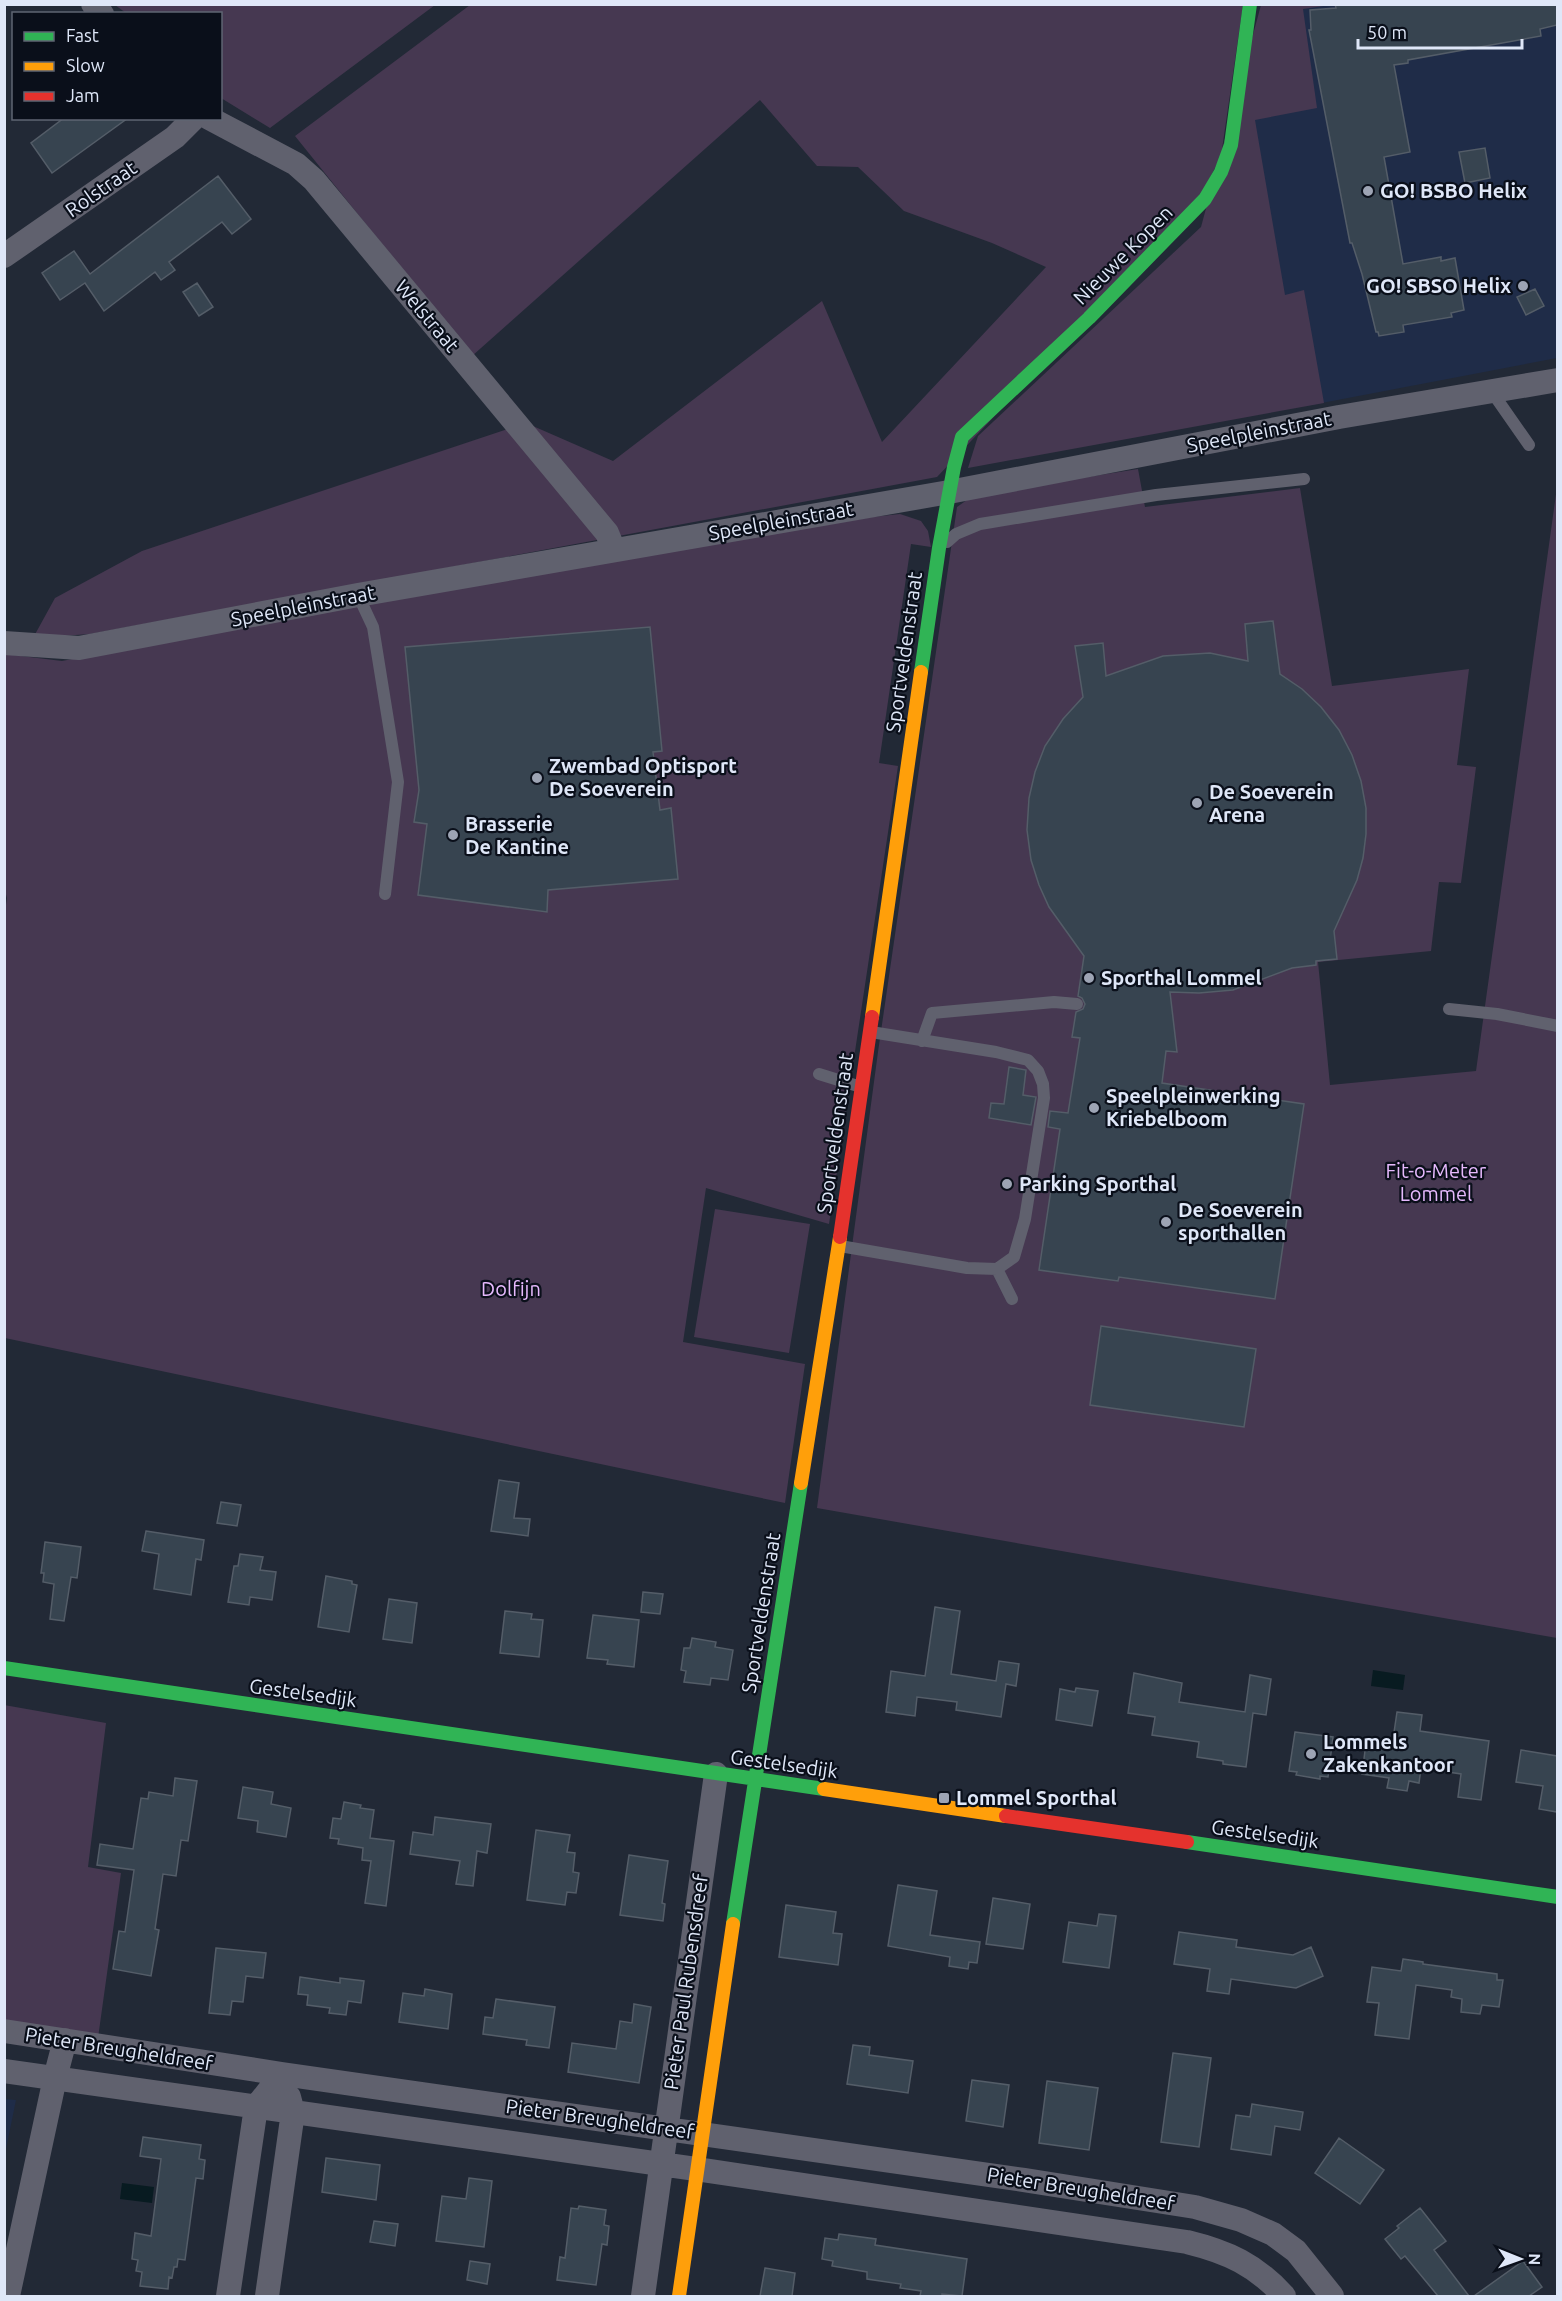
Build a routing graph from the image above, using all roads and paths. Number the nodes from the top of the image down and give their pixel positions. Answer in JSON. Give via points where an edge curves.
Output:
{"nodes":[{"id":1,"x":1250,"y":4,"type":"edge"},
{"id":2,"x":192,"y":120,"type":"edge"},
{"id":3,"x":213,"y":120,"type":"edge"},
{"id":4,"x":4,"y":256,"type":"edge"},
{"id":5,"x":1557,"y":380,"type":"edge"},
{"id":6,"x":1492,"y":392,"type":"junction"},
{"id":7,"x":1529,"y":445,"type":"dead end"},
{"id":8,"x":1304,"y":479,"type":"dead end"},
{"id":9,"x":949,"y":492,"type":"junction"},
{"id":10,"x":939,"y":548,"type":"junction"},
{"id":11,"x":614,"y":550,"type":"junction"},
{"id":12,"x":358,"y":596,"type":"junction"},
{"id":13,"x":4,"y":643,"type":"edge"},
{"id":14,"x":385,"y":894,"type":"dead end"},
{"id":15,"x":1077,"y":1004,"type":"dead end"},
{"id":16,"x":1449,"y":1009,"type":"dead end"},
{"id":17,"x":1557,"y":1026,"type":"edge"},
{"id":18,"x":870,"y":1032,"type":"junction"},
{"id":19,"x":922,"y":1041,"type":"junction"},
{"id":20,"x":819,"y":1074,"type":"dead end"},
{"id":21,"x":862,"y":1087,"type":"junction"},
{"id":22,"x":839,"y":1246,"type":"junction"},
{"id":23,"x":997,"y":1269,"type":"junction"},
{"id":24,"x":1012,"y":1299,"type":"dead end"},
{"id":25,"x":4,"y":1668,"type":"edge"},
{"id":26,"x":716,"y":1774,"type":"junction"},
{"id":27,"x":754,"y":1779,"type":"junction"},
{"id":28,"x":1557,"y":1897,"type":"edge"},
{"id":29,"x":4,"y":2031,"type":"edge"},
{"id":30,"x":65,"y":2040,"type":"junction"},
{"id":31,"x":4,"y":2071,"type":"edge"},
{"id":32,"x":282,"y":2074,"type":"junction"},
{"id":33,"x":55,"y":2078,"type":"junction"},
{"id":34,"x":256,"y":2107,"type":"junction"},
{"id":35,"x":293,"y":2112,"type":"junction"},
{"id":36,"x":665,"y":2128,"type":"junction"},
{"id":37,"x":702,"y":2133,"type":"junction"},
{"id":38,"x":660,"y":2165,"type":"junction"},
{"id":39,"x":696,"y":2169,"type":"junction"},
{"id":40,"x":1195,"y":2207,"type":"junction"},
{"id":41,"x":1187,"y":2242,"type":"junction"},
{"id":42,"x":8,"y":2296,"type":"edge"},
{"id":43,"x":228,"y":2296,"type":"edge"},
{"id":44,"x":267,"y":2296,"type":"edge"},
{"id":45,"x":643,"y":2296,"type":"edge"},
{"id":46,"x":679,"y":2296,"type":"edge"},
{"id":47,"x":1284,"y":2296,"type":"edge"},
{"id":48,"x":1332,"y":2296,"type":"edge"}],
"edges":[{"from":1,"to":9,"type":"street","name":"Nieuwe Kopen","via":[[1231,145],[1205,199],[1089,318],[962,437]]},
{"from":2,"to":4,"type":"street","name":"Rolstraat","via":[[175,137]]},
{"from":3,"to":11,"type":"street","name":"Welstraat","via":[[296,164],[314,180],[607,533]]},
{"from":5,"to":6,"type":"street","name":"Speelpleinstraat"},
{"from":6,"to":7,"type":"lane"},
{"from":6,"to":9,"type":"street","name":"Speelpleinstraat"},
{"from":8,"to":10,"type":"lane","via":[[1156,495],[980,524],[956,534]]},
{"from":9,"to":10,"type":"street","name":"Sportveldenstraat"},
{"from":9,"to":11,"type":"street","name":"Speelpleinstraat"},
{"from":10,"to":18,"type":"street","name":"Sportveldenstraat"},
{"from":11,"to":12,"type":"street","name":"Speelpleinstraat"},
{"from":12,"to":13,"type":"street","name":"Speelpleinstraat","via":[[79,648]]},
{"from":12,"to":14,"type":"lane","via":[[373,627],[398,782]]},
{"from":15,"to":19,"type":"lane","via":[[1054,1002],[932,1013]]},
{"from":16,"to":17,"type":"lane"},
{"from":18,"to":19,"type":"lane"},
{"from":18,"to":21,"type":"street","name":"Sportveldenstraat"},
{"from":19,"to":23,"type":"lane","via":[[1028,1060],[1041,1078],[1044,1098],[1025,1219],[1014,1257]]},
{"from":20,"to":21,"type":"lane"},
{"from":21,"to":22,"type":"street","name":"Sportveldenstraat"},
{"from":22,"to":23,"type":"lane","via":[[967,1268]]},
{"from":22,"to":27,"type":"street","name":"Sportveldenstraat"},
{"from":23,"to":24,"type":"lane"},
{"from":25,"to":26,"type":"street","name":"Gestelsedijk"},
{"from":26,"to":27,"type":"street","name":"Gestelsedijk"},
{"from":26,"to":36,"type":"street","name":"Pieter Paul Rubensdreef"},
{"from":27,"to":28,"type":"street","name":"Gestelsedijk"},
{"from":27,"to":37,"type":"street","name":"Pieter Paul Rubensdreef"},
{"from":29,"to":30,"type":"street","name":"Pieter Breugheldreef"},
{"from":30,"to":32,"type":"street","name":"Pieter Breugheldreef"},
{"from":30,"to":33,"type":"street"},
{"from":31,"to":33,"type":"street","name":"Pieter Breugheldreef"},
{"from":32,"to":34,"type":"street"},
{"from":32,"to":35,"type":"street"},
{"from":32,"to":36,"type":"street","name":"Pieter Breugheldreef"},
{"from":33,"to":34,"type":"street","name":"Pieter Breugheldreef"},
{"from":33,"to":42,"type":"street"},
{"from":34,"to":35,"type":"street","name":"Pieter Breugheldreef"},
{"from":34,"to":43,"type":"street"},
{"from":35,"to":38,"type":"street","name":"Pieter Breugheldreef"},
{"from":35,"to":44,"type":"street"},
{"from":36,"to":37,"type":"street","name":"Pieter Breugheldreef"},
{"from":36,"to":38,"type":"street","name":"Pieter Paul Rubensdreef"},
{"from":37,"to":39,"type":"street","name":"Pieter Paul Rubensdreef"},
{"from":37,"to":40,"type":"street","name":"Pieter Breugheldreef"},
{"from":38,"to":39,"type":"street","name":"Pieter Breugheldreef"},
{"from":38,"to":45,"type":"street","name":"Pieter Paul Rubensdreef"},
{"from":39,"to":41,"type":"street","name":"Pieter Breugheldreef"},
{"from":39,"to":46,"type":"street","name":"Pieter Paul Rubensdreef"},
{"from":40,"to":41,"type":"street","name":"Pieter Breugheldreef"},
{"from":40,"to":48,"type":"street","name":"Pieter Breugheldreef","via":[[1272,2234],[1296,2251]]},
{"from":41,"to":47,"type":"street","name":"Pieter Breugheldreef","via":[[1220,2250],[1243,2262]]}]}
